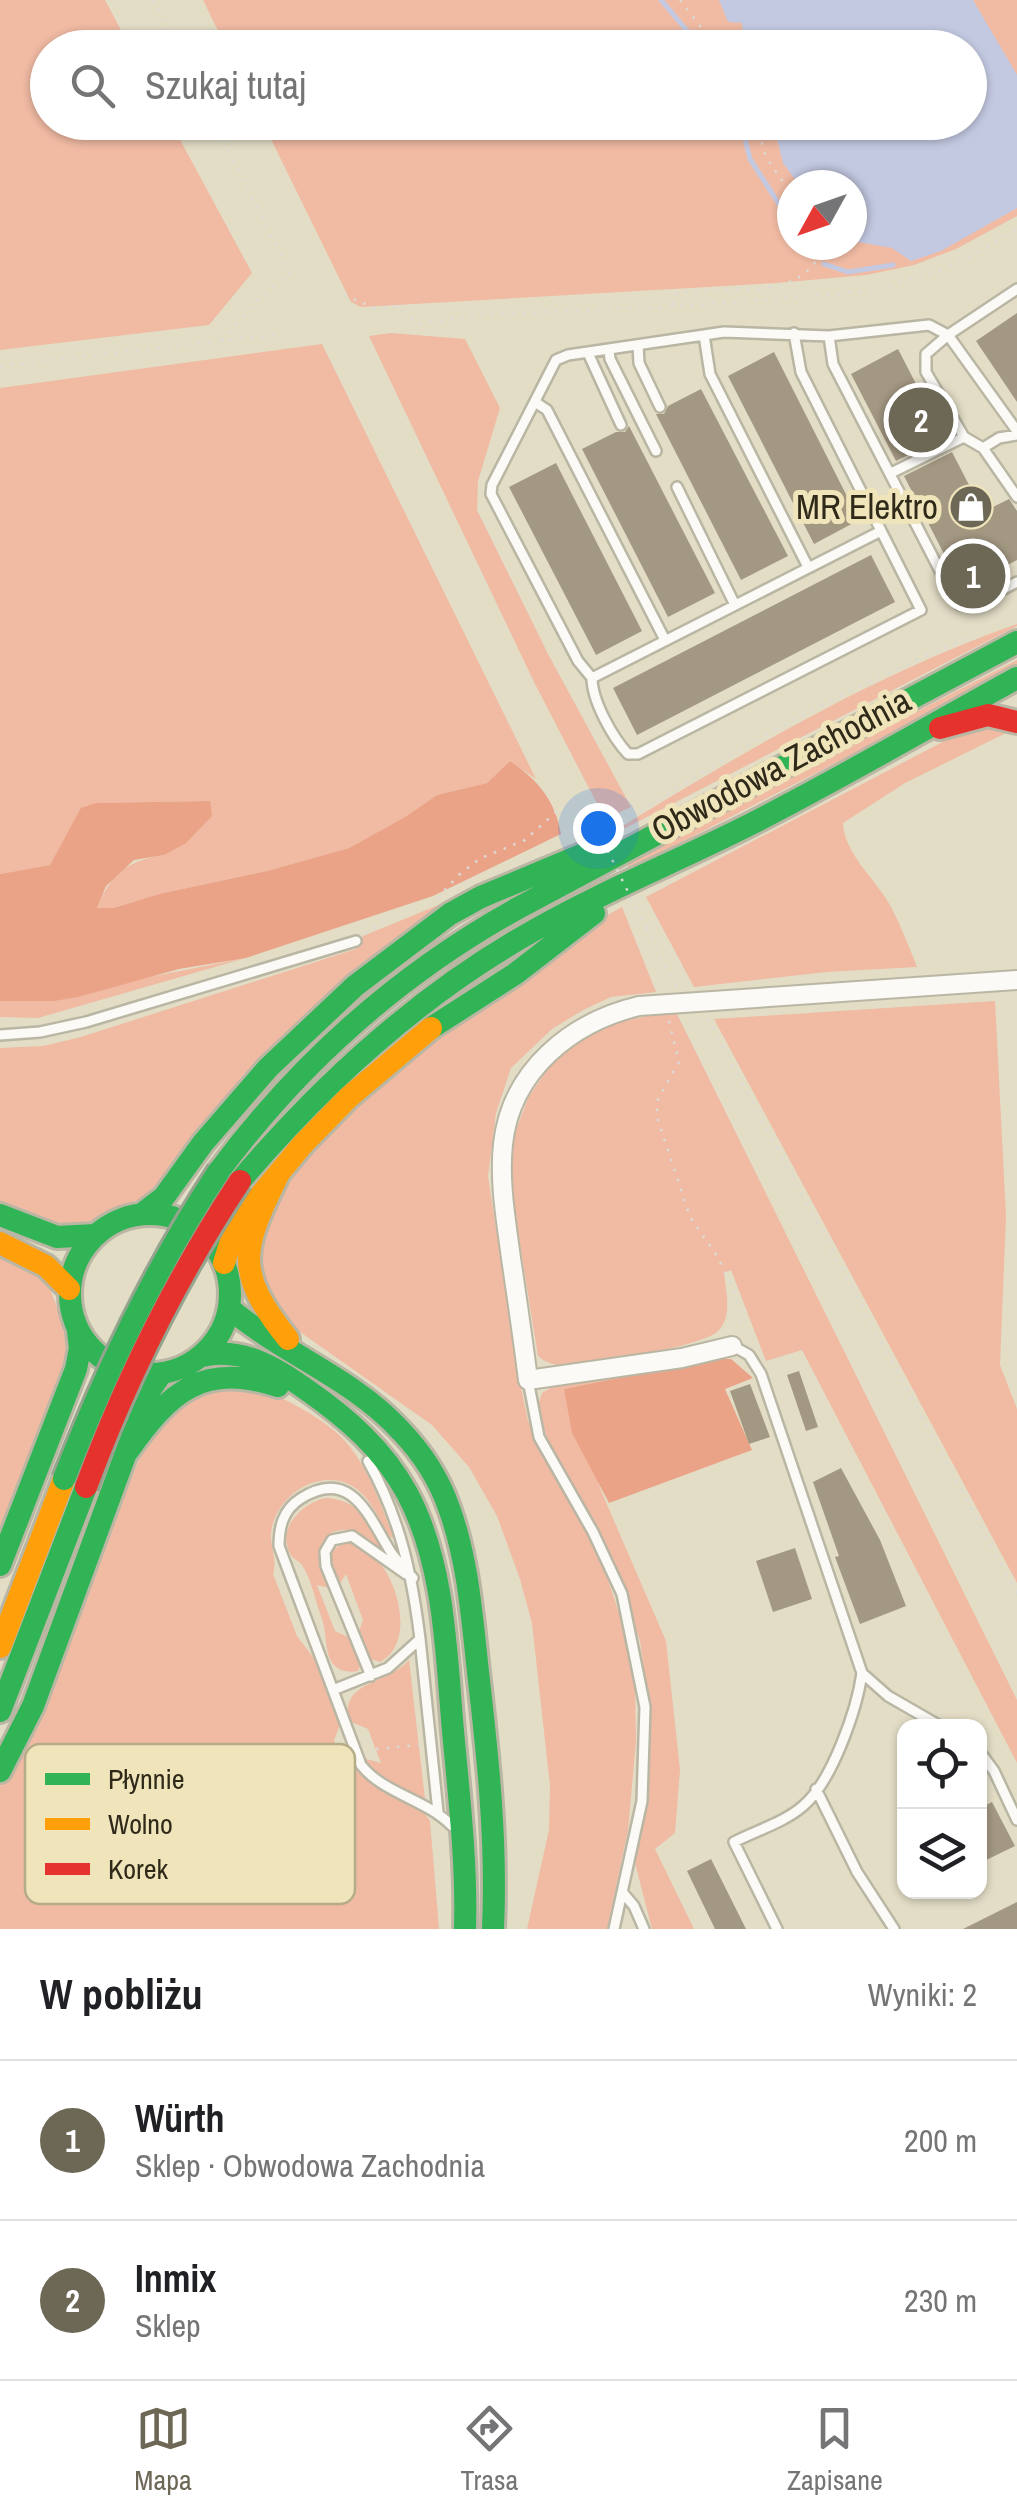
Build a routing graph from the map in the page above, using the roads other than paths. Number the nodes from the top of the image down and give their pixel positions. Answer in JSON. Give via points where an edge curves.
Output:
{"nodes":[{"id":1,"x":1017,"y":289,"type":"edge"},
{"id":2,"x":794,"y":332,"type":"junction"},
{"id":3,"x":704,"y":335,"type":"junction"},
{"id":4,"x":948,"y":335,"type":"junction"},
{"id":5,"x":829,"y":336,"type":"junction"},
{"id":6,"x":638,"y":345,"type":"junction"},
{"id":7,"x":609,"y":350,"type":"junction"},
{"id":8,"x":588,"y":353,"type":"junction"},
{"id":9,"x":535,"y":402,"type":"junction"},
{"id":10,"x":660,"y":407,"type":"dead end"},
{"id":11,"x":621,"y":426,"type":"dead end"},
{"id":12,"x":1017,"y":433,"type":"edge"},
{"id":13,"x":964,"y":437,"type":"junction"},
{"id":14,"x":982,"y":448,"type":"junction"},
{"id":15,"x":656,"y":450,"type":"dead end"},
{"id":16,"x":891,"y":473,"type":"junction"},
{"id":17,"x":677,"y":487,"type":"dead end"},
{"id":18,"x":1017,"y":496,"type":"edge"},
{"id":19,"x":881,"y":531,"type":"junction"},
{"id":20,"x":808,"y":568,"type":"junction"},
{"id":21,"x":1017,"y":582,"type":"edge"},
{"id":22,"x":735,"y":604,"type":"junction"},
{"id":23,"x":665,"y":640,"type":"junction"},
{"id":24,"x":1017,"y":642,"type":"edge"},
{"id":25,"x":592,"y":678,"type":"junction"},
{"id":26,"x":1017,"y":678,"type":"edge"},
{"id":27,"x":1017,"y":722,"type":"edge"},
{"id":28,"x":912,"y":736,"type":"junction"},
{"id":29,"x":754,"y":778,"type":"junction"},
{"id":30,"x":656,"y":870,"type":"junction"},
{"id":31,"x":356,"y":941,"type":"road end"},
{"id":32,"x":1017,"y":980,"type":"edge"},
{"id":33,"x":0,"y":1035,"type":"edge"},
{"id":34,"x":279,"y":1173,"type":"junction"},
{"id":35,"x":230,"y":1176,"type":"junction"},
{"id":36,"x":142,"y":1214,"type":"junction"},
{"id":37,"x":0,"y":1216,"type":"edge"},
{"id":38,"x":95,"y":1235,"type":"junction"},
{"id":39,"x":0,"y":1243,"type":"edge"},
{"id":40,"x":224,"y":1263,"type":"junction"},
{"id":41,"x":69,"y":1288,"type":"junction"},
{"id":42,"x":229,"y":1308,"type":"junction"},
{"id":43,"x":76,"y":1326,"type":"junction"},
{"id":44,"x":732,"y":1346,"type":"joint"},
{"id":45,"x":202,"y":1356,"type":"junction"},
{"id":46,"x":302,"y":1356,"type":"junction"},
{"id":47,"x":161,"y":1374,"type":"junction"},
{"id":48,"x":528,"y":1380,"type":"junction"},
{"id":49,"x":355,"y":1436,"type":"junction"},
{"id":50,"x":128,"y":1451,"type":"junction"},
{"id":51,"x":384,"y":1456,"type":"junction"},
{"id":52,"x":75,"y":1483,"type":"junction"},
{"id":53,"x":0,"y":1564,"type":"edge"},
{"id":54,"x":413,"y":1578,"type":"junction"},
{"id":55,"x":420,"y":1639,"type":"junction"},
{"id":56,"x":0,"y":1646,"type":"edge"},
{"id":57,"x":862,"y":1673,"type":"junction"},
{"id":58,"x":372,"y":1676,"type":"junction"},
{"id":59,"x":333,"y":1690,"type":"junction"},
{"id":60,"x":0,"y":1711,"type":"edge"},
{"id":61,"x":928,"y":1719,"type":"edge"},
{"id":62,"x":353,"y":1744,"type":"edge"},
{"id":63,"x":355,"y":1748,"type":"edge"},
{"id":64,"x":987,"y":1762,"type":"edge"},
{"id":65,"x":0,"y":1771,"type":"edge"},
{"id":66,"x":816,"y":1788,"type":"junction"},
{"id":67,"x":438,"y":1812,"type":"junction"},
{"id":68,"x":1017,"y":1820,"type":"edge"},
{"id":69,"x":462,"y":1842,"type":"junction"},
{"id":70,"x":623,"y":1893,"type":"junction"},
{"id":71,"x":464,"y":1929,"type":"edge"},
{"id":72,"x":493,"y":1929,"type":"edge"},
{"id":73,"x":614,"y":1929,"type":"edge"},
{"id":74,"x":644,"y":1929,"type":"edge"},
{"id":75,"x":777,"y":1929,"type":"edge"},
{"id":76,"x":894,"y":1929,"type":"edge"}],
"edges":[{"from":1,"to":4,"type":"lane"},
{"from":2,"to":3,"type":"lane"},
{"from":2,"to":5,"type":"lane"},
{"from":2,"to":19,"type":"lane","via":[[801,372]]},
{"from":3,"to":6,"type":"lane"},
{"from":3,"to":20,"type":"lane","via":[[710,374]]},
{"from":4,"to":5,"type":"lane","via":[[929,325]]},
{"from":4,"to":12,"type":"lane"},
{"from":4,"to":13,"type":"lane","via":[[926,354],[926,372]]},
{"from":5,"to":16,"type":"lane","via":[[832,364]]},
{"from":6,"to":7,"type":"lane"},
{"from":6,"to":10,"type":"lane","via":[[639,363]]},
{"from":7,"to":8,"type":"lane"},
{"from":7,"to":15,"type":"lane"},
{"from":8,"to":9,"type":"lane","via":[[556,360]]},
{"from":8,"to":11,"type":"lane"},
{"from":9,"to":23,"type":"lane","via":[[547,410]]},
{"from":9,"to":25,"type":"lane","via":[[492,494]]},
{"from":12,"to":14,"type":"lane"},
{"from":13,"to":14,"type":"lane"},
{"from":13,"to":16,"type":"lane"},
{"from":14,"to":18,"type":"lane"},
{"from":16,"to":21,"type":"lane","via":[[960,604],[971,606]]},
{"from":17,"to":22,"type":"lane"},
{"from":19,"to":20,"type":"lane"},
{"from":19,"to":25,"type":"lane","via":[[921,610],[638,754],[620,745]]},
{"from":20,"to":22,"type":"lane"},
{"from":22,"to":23,"type":"lane"},
{"from":23,"to":25,"type":"lane"},
{"from":24,"to":29,"type":"main road","name":"Obwodowa Zachodnia"},
{"from":26,"to":28,"type":"main road","name":"Obwodowa Zachodnia"},
{"from":27,"to":28,"type":"main road","via":[[988,713]]},
{"from":28,"to":30,"type":"main road","name":"Obwodowa Zachodnia"},
{"from":29,"to":35,"type":"main road","name":"Obwodowa Zachodnia","via":[[424,966],[366,1011],[264,1110]]},
{"from":29,"to":36,"type":"main road","via":[[450,914],[303,1032],[237,1102],[164,1197]]},
{"from":30,"to":34,"type":"main road","via":[[416,1038],[349,1097]]},
{"from":30,"to":35,"type":"main road","name":"Obwodowa Zachodnia","via":[[568,911],[436,990],[364,1048]]},
{"from":31,"to":33,"type":"lane","via":[[86,1022]]},
{"from":32,"to":48,"type":"street","via":[[683,1001],[606,1014],[569,1034],[518,1093],[503,1140],[502,1192]]},
{"from":34,"to":40,"type":"main road","via":[[238,1223]]},
{"from":34,"to":46,"type":"main road","via":[[251,1230],[249,1278],[264,1314]]},
{"from":35,"to":52,"type":"main road","name":"Obwodowa Zachodnia","bridge":true,"via":[[169,1246],[138,1301],[104,1376]]},
{"from":36,"to":38,"type":"main road"},
{"from":36,"to":40,"type":"main road","via":[[191,1225]]},
{"from":37,"to":38,"type":"main road","via":[[47,1238]]},
{"from":38,"to":41,"type":"main road","via":[[77,1259]]},
{"from":39,"to":41,"type":"main road","via":[[46,1266]]},
{"from":40,"to":42,"type":"main road"},
{"from":41,"to":43,"type":"main road"},
{"from":42,"to":45,"type":"main road"},
{"from":42,"to":46,"type":"main road"},
{"from":43,"to":47,"type":"main road","via":[[104,1360],[131,1372]]},
{"from":43,"to":53,"type":"main road","via":[[76,1369]]},
{"from":44,"to":48,"type":"street"},
{"from":44,"to":57,"type":"lane","via":[[762,1374]]},
{"from":45,"to":47,"type":"main road"},
{"from":45,"to":51,"type":"main road","via":[[232,1350],[274,1369],[348,1418]]},
{"from":46,"to":72,"type":"main road","via":[[392,1420],[428,1466],[448,1506],[467,1584],[485,1727],[495,1852]]},
{"from":47,"to":50,"type":"main road"},
{"from":48,"to":70,"type":"lane","via":[[539,1437],[622,1594],[642,1689],[642,1800]]},
{"from":49,"to":50,"type":"main road","via":[[277,1385],[228,1375],[177,1392]]},
{"from":49,"to":51,"type":"main road"},
{"from":49,"to":54,"type":"lane","via":[[402,1535]]},
{"from":50,"to":65,"type":"main road","via":[[33,1706]]},
{"from":51,"to":69,"type":"main road","via":[[422,1523],[436,1574]]},
{"from":52,"to":56,"type":"main road","name":"Obwodowa Zachodnia"},
{"from":52,"to":60,"type":"main road","name":"Obwodowa Zachodnia"},
{"from":54,"to":55,"type":"lane"},
{"from":54,"to":58,"type":"lane","via":[[352,1536],[332,1540],[325,1552]]},
{"from":54,"to":59,"type":"lane","via":[[355,1497],[320,1490],[288,1510],[279,1546]]},
{"from":55,"to":58,"type":"lane"},
{"from":55,"to":67,"type":"lane"},
{"from":57,"to":61,"type":"lane"},
{"from":57,"to":66,"type":"lane","via":[[849,1729]]},
{"from":58,"to":59,"type":"lane"},
{"from":59,"to":62,"type":"lane"},
{"from":63,"to":67,"type":"lane","via":[[375,1780]]},
{"from":64,"to":68,"type":"lane"},
{"from":66,"to":75,"type":"lane","via":[[804,1806],[734,1842]]},
{"from":66,"to":76,"type":"lane"},
{"from":67,"to":69,"type":"lane"},
{"from":69,"to":71,"type":"main road"},
{"from":70,"to":73,"type":"lane"},
{"from":70,"to":74,"type":"lane"}]}
